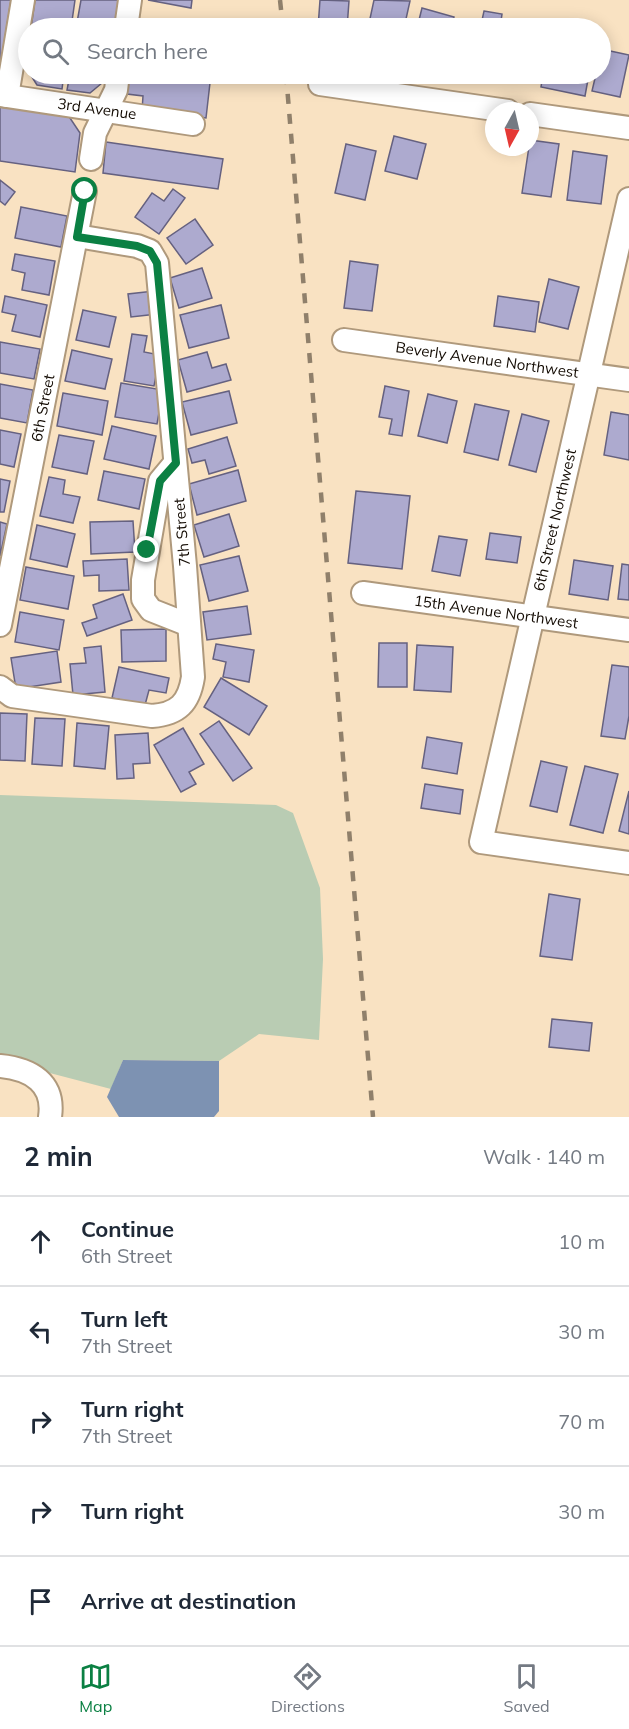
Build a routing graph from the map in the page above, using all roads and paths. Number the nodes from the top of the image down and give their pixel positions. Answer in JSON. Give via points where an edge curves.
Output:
{"nodes":[{"id":1,"x":23,"y":0,"type":"edge"},
{"id":2,"x":130,"y":0,"type":"edge"},
{"id":3,"x":19,"y":18,"type":"edge"},
{"id":4,"x":127,"y":18,"type":"edge"},
{"id":5,"x":18,"y":25,"type":"edge"},
{"id":6,"x":117,"y":84,"type":"edge"},
{"id":7,"x":320,"y":84,"type":"dead end"},
{"id":8,"x":4,"y":95,"type":"edge"},
{"id":9,"x":485,"y":108,"type":"edge"},
{"id":10,"x":107,"y":111,"type":"junction"},
{"id":11,"x":539,"y":115,"type":"edge"},
{"id":12,"x":193,"y":124,"type":"dead end"},
{"id":13,"x":629,"y":128,"type":"edge"},
{"id":14,"x":91,"y":159,"type":"dead end"},
{"id":15,"x":85,"y":191,"type":"dead end"},
{"id":16,"x":629,"y":199,"type":"edge"},
{"id":17,"x":77,"y":237,"type":"junction"},
{"id":18,"x":344,"y":340,"type":"dead end"},
{"id":19,"x":589,"y":374,"type":"junction"},
{"id":20,"x":629,"y":380,"type":"edge"},
{"id":21,"x":176,"y":463,"type":"junction"},
{"id":22,"x":363,"y":593,"type":"dead end"},
{"id":23,"x":533,"y":618,"type":"junction"},
{"id":24,"x":0,"y":625,"type":"edge"},
{"id":25,"x":189,"y":625,"type":"junction"},
{"id":26,"x":629,"y":630,"type":"edge"},
{"id":27,"x":0,"y":687,"type":"edge"},
{"id":28,"x":629,"y":863,"type":"edge"},
{"id":29,"x":0,"y":1066,"type":"edge"},
{"id":30,"x":50,"y":1117,"type":"edge"}],
"edges":[{"from":1,"to":3,"type":"street"},
{"from":2,"to":4,"type":"street"},
{"from":5,"to":8,"type":"street"},
{"from":6,"to":10,"type":"street"},
{"from":7,"to":9,"type":"street"},
{"from":8,"to":10,"type":"street","name":"3rd Avenue"},
{"from":10,"to":12,"type":"street","name":"3rd Avenue"},
{"from":10,"to":14,"type":"street","via":[[95,133]]},
{"from":11,"to":13,"type":"street"},
{"from":15,"to":17,"type":"street","name":"6th Street"},
{"from":16,"to":19,"type":"street","name":"6th Street Northwest"},
{"from":17,"to":21,"type":"street","name":"7th Street","via":[[137,246],[150,251],[157,263]]},
{"from":17,"to":24,"type":"street","name":"6th Street"},
{"from":18,"to":19,"type":"street","name":"Beverly Avenue Northwest"},
{"from":19,"to":20,"type":"street","name":"Beverly Avenue Northwest"},
{"from":19,"to":23,"type":"street","name":"6th Street Northwest"},
{"from":21,"to":25,"type":"street","name":"7th Street"},
{"from":21,"to":25,"type":"street","via":[[160,481],[143,599],[151,610]]},
{"from":22,"to":23,"type":"street","name":"15th Avenue Northwest"},
{"from":23,"to":26,"type":"street","name":"15th Avenue Northwest"},
{"from":23,"to":28,"type":"street","name":"6th Street Northwest","via":[[481,842]]},
{"from":25,"to":27,"type":"street","name":"7th Street","via":[[191,692],[182,707],[168,714],[152,716],[12,696]]},
{"from":29,"to":30,"type":"street","via":[[30,1074],[49,1089]]}]}
